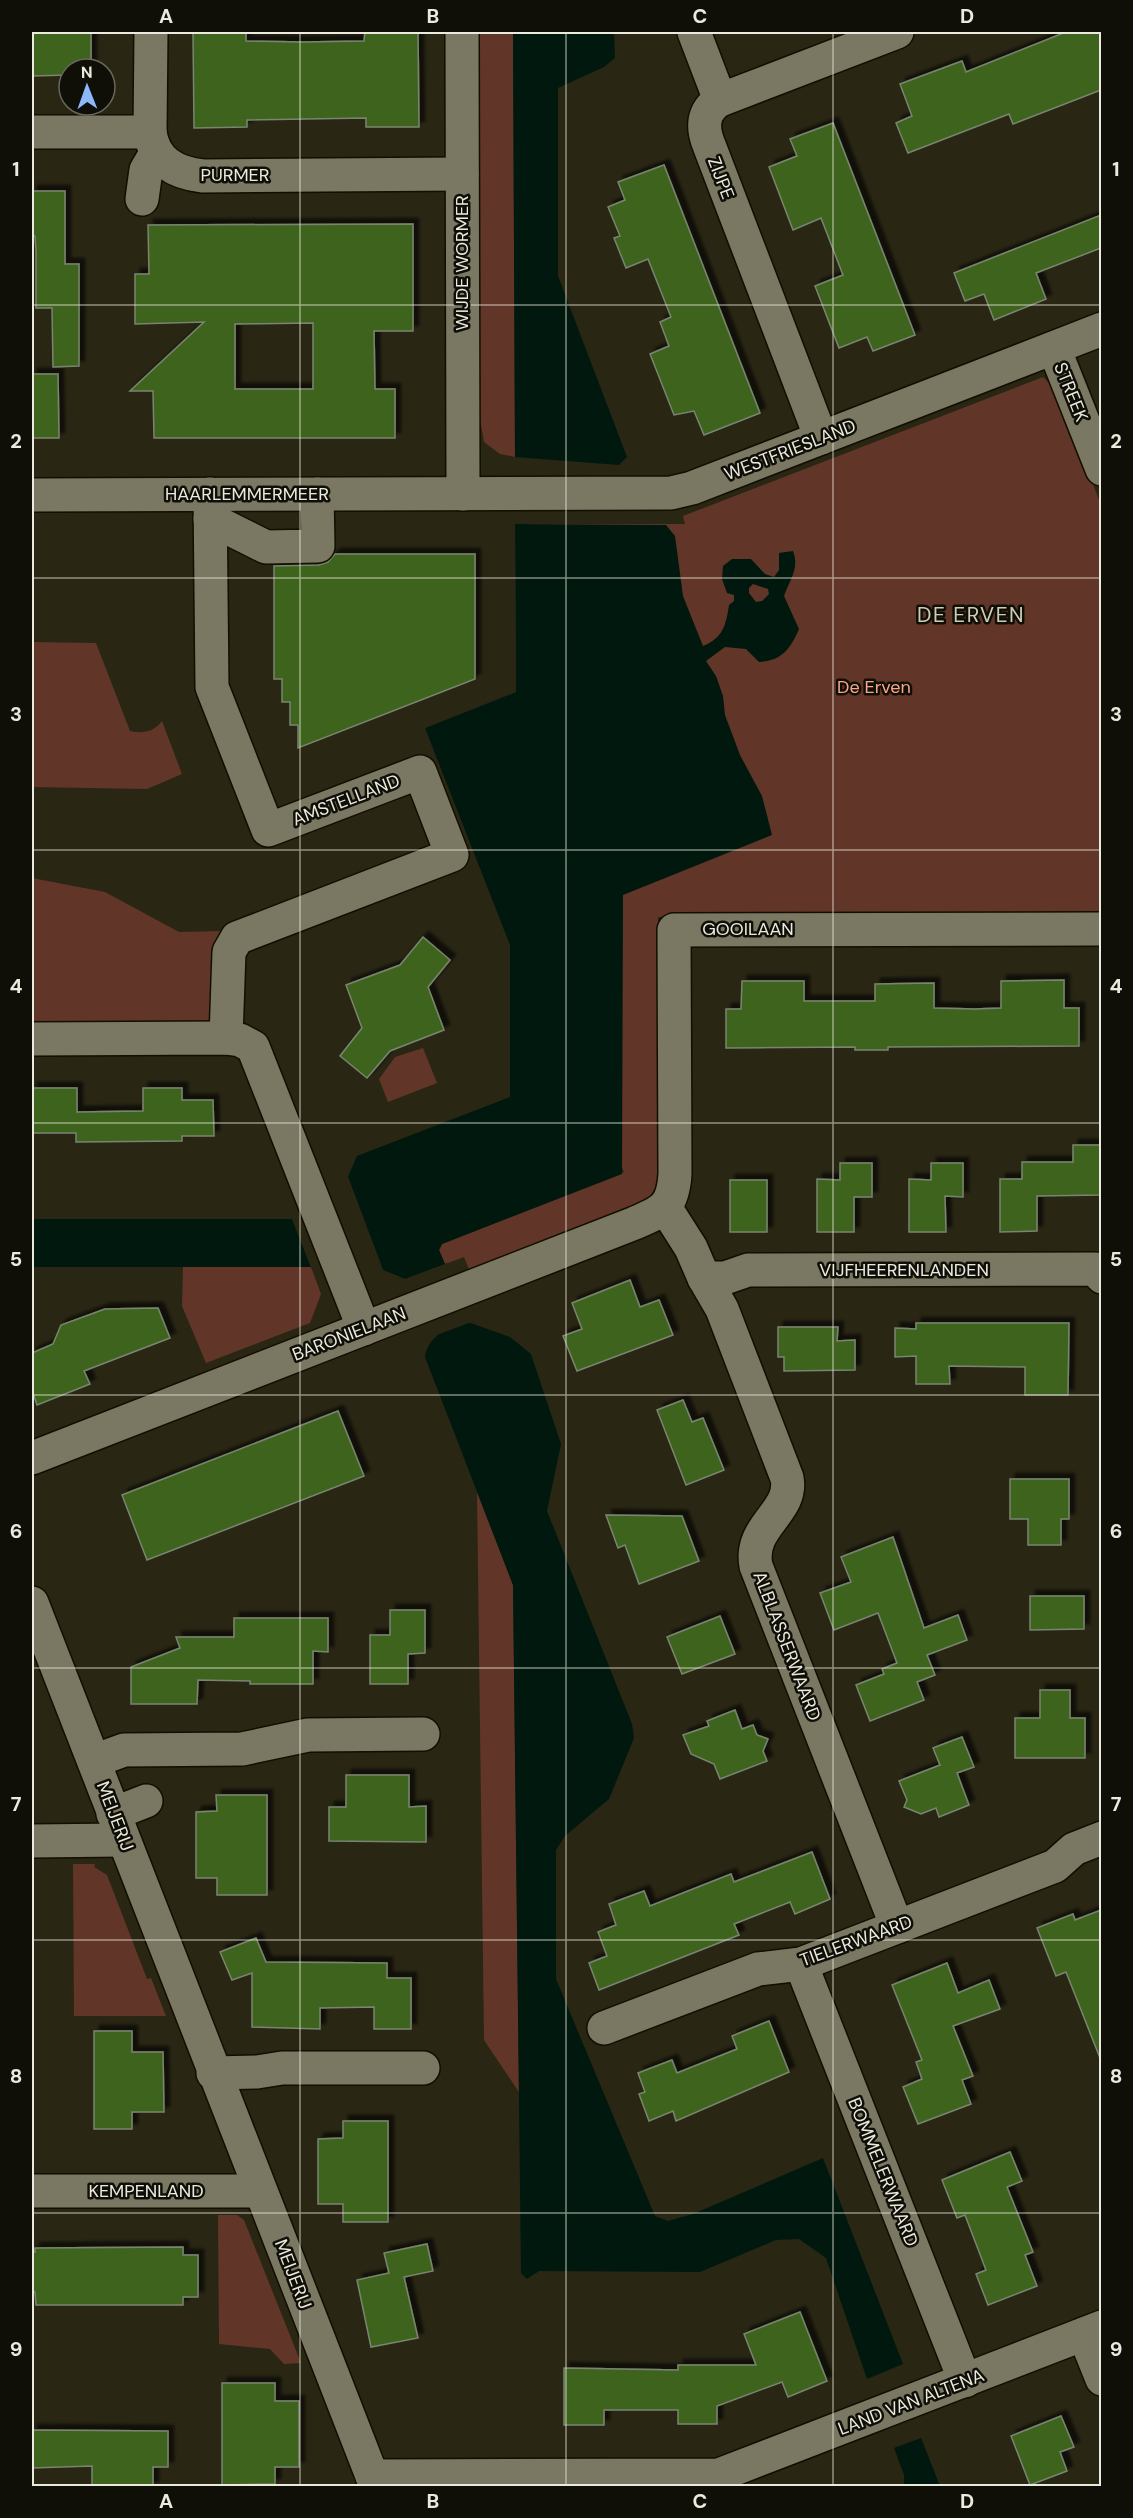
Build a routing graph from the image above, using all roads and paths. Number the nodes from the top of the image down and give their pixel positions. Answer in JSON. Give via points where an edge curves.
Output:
{"nodes":[{"id":1,"x":151,"y":32,"type":"edge"},
{"id":2,"x":462,"y":32,"type":"edge"},
{"id":3,"x":694,"y":32,"type":"edge"},
{"id":4,"x":897,"y":32,"type":"edge"},
{"id":5,"x":720,"y":100,"type":"junction"},
{"id":6,"x":32,"y":132,"type":"edge"},
{"id":7,"x":153,"y":142,"type":"junction"},
{"id":8,"x":462,"y":174,"type":"junction"},
{"id":9,"x":142,"y":199,"type":"dead end"},
{"id":10,"x":1101,"y":329,"type":"edge"},
{"id":11,"x":1063,"y":336,"type":"junction"},
{"id":12,"x":821,"y":438,"type":"junction"},
{"id":13,"x":1101,"y":469,"type":"edge"},
{"id":14,"x":317,"y":494,"type":"junction"},
{"id":15,"x":463,"y":494,"type":"junction"},
{"id":16,"x":32,"y":495,"type":"edge"},
{"id":17,"x":210,"y":506,"type":"junction"},
{"id":18,"x":1101,"y":929,"type":"edge"},
{"id":19,"x":226,"y":1038,"type":"junction"},
{"id":20,"x":32,"y":1039,"type":"edge"},
{"id":21,"x":665,"y":1208,"type":"junction"},
{"id":22,"x":1101,"y":1277,"type":"edge"},
{"id":23,"x":704,"y":1278,"type":"junction"},
{"id":24,"x":364,"y":1329,"type":"junction"},
{"id":25,"x":32,"y":1458,"type":"edge"},
{"id":26,"x":32,"y":1603,"type":"edge"},
{"id":27,"x":424,"y":1731,"type":"dead end"},
{"id":28,"x":94,"y":1761,"type":"junction"},
{"id":29,"x":146,"y":1801,"type":"dead end"},
{"id":30,"x":118,"y":1827,"type":"junction"},
{"id":31,"x":1101,"y":1838,"type":"edge"},
{"id":32,"x":32,"y":1841,"type":"edge"},
{"id":33,"x":897,"y":1927,"type":"junction"},
{"id":34,"x":801,"y":1964,"type":"junction"},
{"id":35,"x":604,"y":2028,"type":"dead end"},
{"id":36,"x":423,"y":2068,"type":"dead end"},
{"id":37,"x":213,"y":2073,"type":"junction"},
{"id":38,"x":32,"y":2191,"type":"edge"},
{"id":39,"x":260,"y":2191,"type":"junction"},
{"id":40,"x":1093,"y":2330,"type":"edge"},
{"id":41,"x":1101,"y":2379,"type":"edge"},
{"id":42,"x":965,"y":2381,"type":"junction"},
{"id":43,"x":369,"y":2481,"type":"edge"},
{"id":44,"x":719,"y":2481,"type":"edge"}],
"edges":[{"from":1,"to":7,"type":"street"},
{"from":2,"to":8,"type":"street","name":"WIJDE WORMER"},
{"from":3,"to":5,"type":"street"},
{"from":4,"to":5,"type":"street"},
{"from":5,"to":12,"type":"street","name":"ZIJPE","via":[[707,114],[704,132]]},
{"from":6,"to":7,"type":"street"},
{"from":7,"to":8,"type":"street","name":"PURMER","via":[[170,168],[203,176]]},
{"from":7,"to":9,"type":"street"},
{"from":8,"to":15,"type":"street","name":"WIJDE WORMER"},
{"from":10,"to":11,"type":"street","name":"WESTFRIESLAND"},
{"from":11,"to":12,"type":"street","name":"WESTFRIESLAND"},
{"from":11,"to":13,"type":"street","name":"STREEK"},
{"from":12,"to":15,"type":"street","name":"WESTFRIESLAND","via":[[681,491]]},
{"from":14,"to":15,"type":"street","name":"HAARLEMMERMEER"},
{"from":14,"to":17,"type":"street","name":"HAARLEMMERMEER"},
{"from":14,"to":17,"type":"street","via":[[318,546],[266,547]]},
{"from":16,"to":17,"type":"street","name":"HAARLEMMERMEER"},
{"from":17,"to":19,"type":"street","name":"AMSTELLAND","via":[[212,687],[268,830],[420,772],[452,855],[237,938],[229,952]]},
{"from":18,"to":21,"type":"street","name":"GOOILAAN","via":[[823,942],[674,930],[675,1174],[672,1197]]},
{"from":19,"to":20,"type":"street"},
{"from":19,"to":24,"type":"street","via":[[246,1042],[256,1051]]},
{"from":21,"to":23,"type":"street","name":"ALBLASSERWAARD","via":[[691,1248]]},
{"from":21,"to":24,"type":"street","name":"BARONIELAAN"},
{"from":22,"to":23,"type":"street","name":"VIJFHEERENLANDEN","via":[[1095,1269],[748,1270],[724,1278]]},
{"from":23,"to":33,"type":"street","name":"ALBLASSERWAARD","via":[[722,1309],[789,1483],[783,1503],[757,1540],[756,1566]]},
{"from":24,"to":25,"type":"street","name":"BARONIELAAN"},
{"from":26,"to":28,"type":"street","name":"MEIJERIJ"},
{"from":27,"to":28,"type":"street","name":"MEIJERIJ","via":[[308,1735],[242,1749],[124,1750]]},
{"from":28,"to":30,"type":"street","name":"MEIJERIJ"},
{"from":29,"to":30,"type":"street"},
{"from":30,"to":32,"type":"street"},
{"from":30,"to":37,"type":"street","name":"MEIJERIJ"},
{"from":31,"to":33,"type":"street","name":"TIELERWAARD","via":[[1074,1849],[1055,1866]]},
{"from":33,"to":34,"type":"street","name":"TIELERWAARD"},
{"from":34,"to":35,"type":"street","name":"TIELERWAARD","via":[[758,1969]]},
{"from":34,"to":42,"type":"street","name":"BOMMELERWAARD"},
{"from":36,"to":37,"type":"street","via":[[282,2068]]},
{"from":37,"to":39,"type":"street","name":"MEIJERIJ"},
{"from":38,"to":39,"type":"street","name":"KEMPENLAND"},
{"from":39,"to":43,"type":"street","name":"MEIJERIJ","via":[[284,2218]]},
{"from":40,"to":41,"type":"street"},
{"from":40,"to":42,"type":"street","name":"LAND VAN ALTENA"},
{"from":42,"to":44,"type":"street","name":"LAND VAN ALTENA"},
{"from":43,"to":44,"type":"street","name":"LAND VAN ALTENA"}]}
